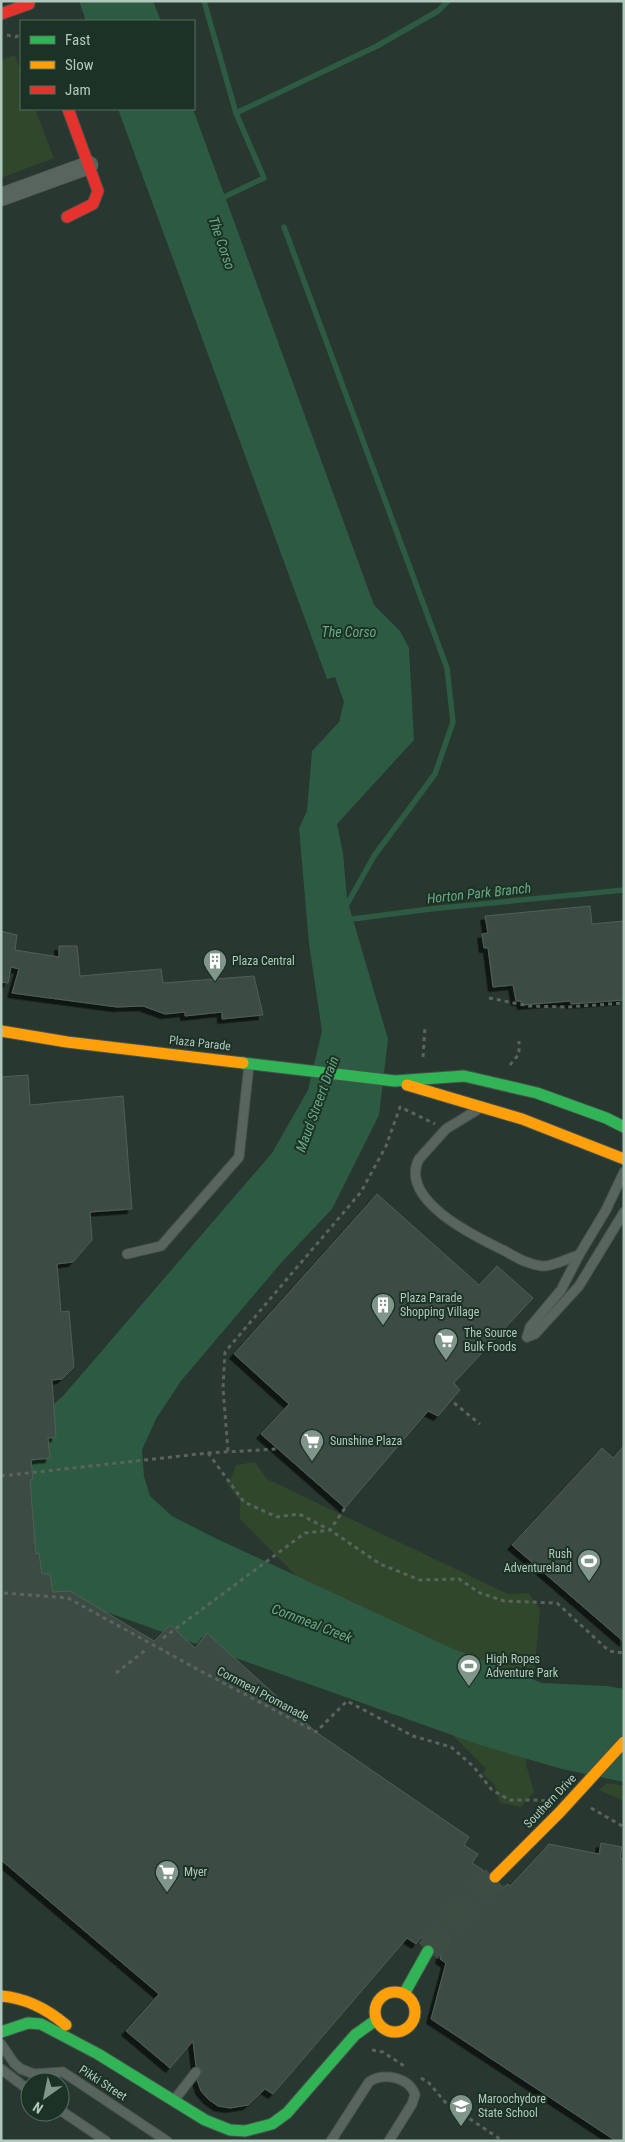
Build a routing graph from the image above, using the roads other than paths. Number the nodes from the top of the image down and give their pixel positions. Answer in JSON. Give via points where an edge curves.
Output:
{"nodes":[{"id":1,"x":30,"y":6,"type":"edge"},
{"id":2,"x":1,"y":14,"type":"edge"},
{"id":3,"x":68,"y":110,"type":"edge"},
{"id":4,"x":89,"y":165,"type":"junction"},
{"id":5,"x":1,"y":197,"type":"edge"},
{"id":6,"x":67,"y":217,"type":"dead end"},
{"id":7,"x":1,"y":1031,"type":"edge"},
{"id":8,"x":250,"y":1063,"type":"junction"},
{"id":9,"x":395,"y":1081,"type":"junction"},
{"id":10,"x":481,"y":1107,"type":"junction"},
{"id":11,"x":624,"y":1127,"type":"edge"},
{"id":12,"x":624,"y":1159,"type":"edge"},
{"id":13,"x":624,"y":1172,"type":"edge"},
{"id":14,"x":624,"y":1212,"type":"edge"},
{"id":15,"x":127,"y":1254,"type":"dead end"},
{"id":16,"x":579,"y":1255,"type":"junction"},
{"id":17,"x":624,"y":1742,"type":"edge"},
{"id":18,"x":495,"y":1877,"type":"tunnel mouth"},
{"id":19,"x":428,"y":1951,"type":"tunnel mouth"},
{"id":20,"x":404,"y":1994,"type":"junction"},
{"id":21,"x":1,"y":1996,"type":"edge"},
{"id":22,"x":376,"y":2020,"type":"junction"},
{"id":23,"x":1,"y":2032,"type":"edge"},
{"id":24,"x":1,"y":2044,"type":"edge"},
{"id":25,"x":98,"y":2054,"type":"junction"},
{"id":26,"x":1,"y":2069,"type":"edge"},
{"id":27,"x":196,"y":2072,"type":"dead end"},
{"id":28,"x":20,"y":2083,"type":"edge"},
{"id":29,"x":173,"y":2101,"type":"junction"},
{"id":30,"x":70,"y":2117,"type":"edge"},
{"id":31,"x":106,"y":2141,"type":"edge"},
{"id":32,"x":167,"y":2141,"type":"edge"},
{"id":33,"x":330,"y":2141,"type":"edge"},
{"id":34,"x":388,"y":2141,"type":"edge"}],
"edges":[{"from":1,"to":2,"type":"street"},
{"from":3,"to":4,"type":"street"},
{"from":4,"to":5,"type":"street"},
{"from":4,"to":6,"type":"street","via":[[98,191],[93,204]]},
{"from":7,"to":8,"type":"street","name":"Plaza Parade"},
{"from":8,"to":9,"type":"street","name":"Plaza Parade"},
{"from":8,"to":15,"type":"lane","via":[[239,1157],[161,1246]]},
{"from":9,"to":10,"type":"street","name":"Plaza Parade"},
{"from":9,"to":11,"type":"street","name":"Plaza Parade","via":[[464,1076],[536,1093]]},
{"from":10,"to":12,"type":"street","name":"Plaza Parade"},
{"from":10,"to":16,"type":"lane","via":[[446,1129],[419,1159],[417,1178],[427,1199],[434,1208],[475,1238],[521,1261],[544,1266]]},
{"from":13,"to":16,"type":"lane"},
{"from":14,"to":16,"type":"lane","via":[[579,1286],[535,1334],[527,1337],[530,1326],[561,1290]]},
{"from":17,"to":18,"type":"street","name":"Southern Drive"},
{"from":19,"to":20,"type":"street"},
{"from":20,"to":22,"type":"street","via":[[391,1992],[380,1999],[375,2011]]},
{"from":20,"to":22,"type":"street","via":[[415,2008],[410,2026],[392,2032]]},
{"from":21,"to":25,"type":"street","via":[[20,1998],[43,2008]]},
{"from":22,"to":29,"type":"street","via":[[362,2028],[295,2106],[272,2124],[245,2131],[230,2130]]},
{"from":23,"to":25,"type":"street","via":[[37,2023]]},
{"from":24,"to":32,"type":"lane","name":"Pikki Street","via":[[21,2069],[37,2074],[63,2072]]},
{"from":25,"to":29,"type":"street"},
{"from":26,"to":28,"type":"lane"},
{"from":27,"to":29,"type":"lane"},
{"from":30,"to":31,"type":"lane"},
{"from":33,"to":34,"type":"lane","via":[[369,2082],[385,2077],[405,2082],[415,2095]]}]}
